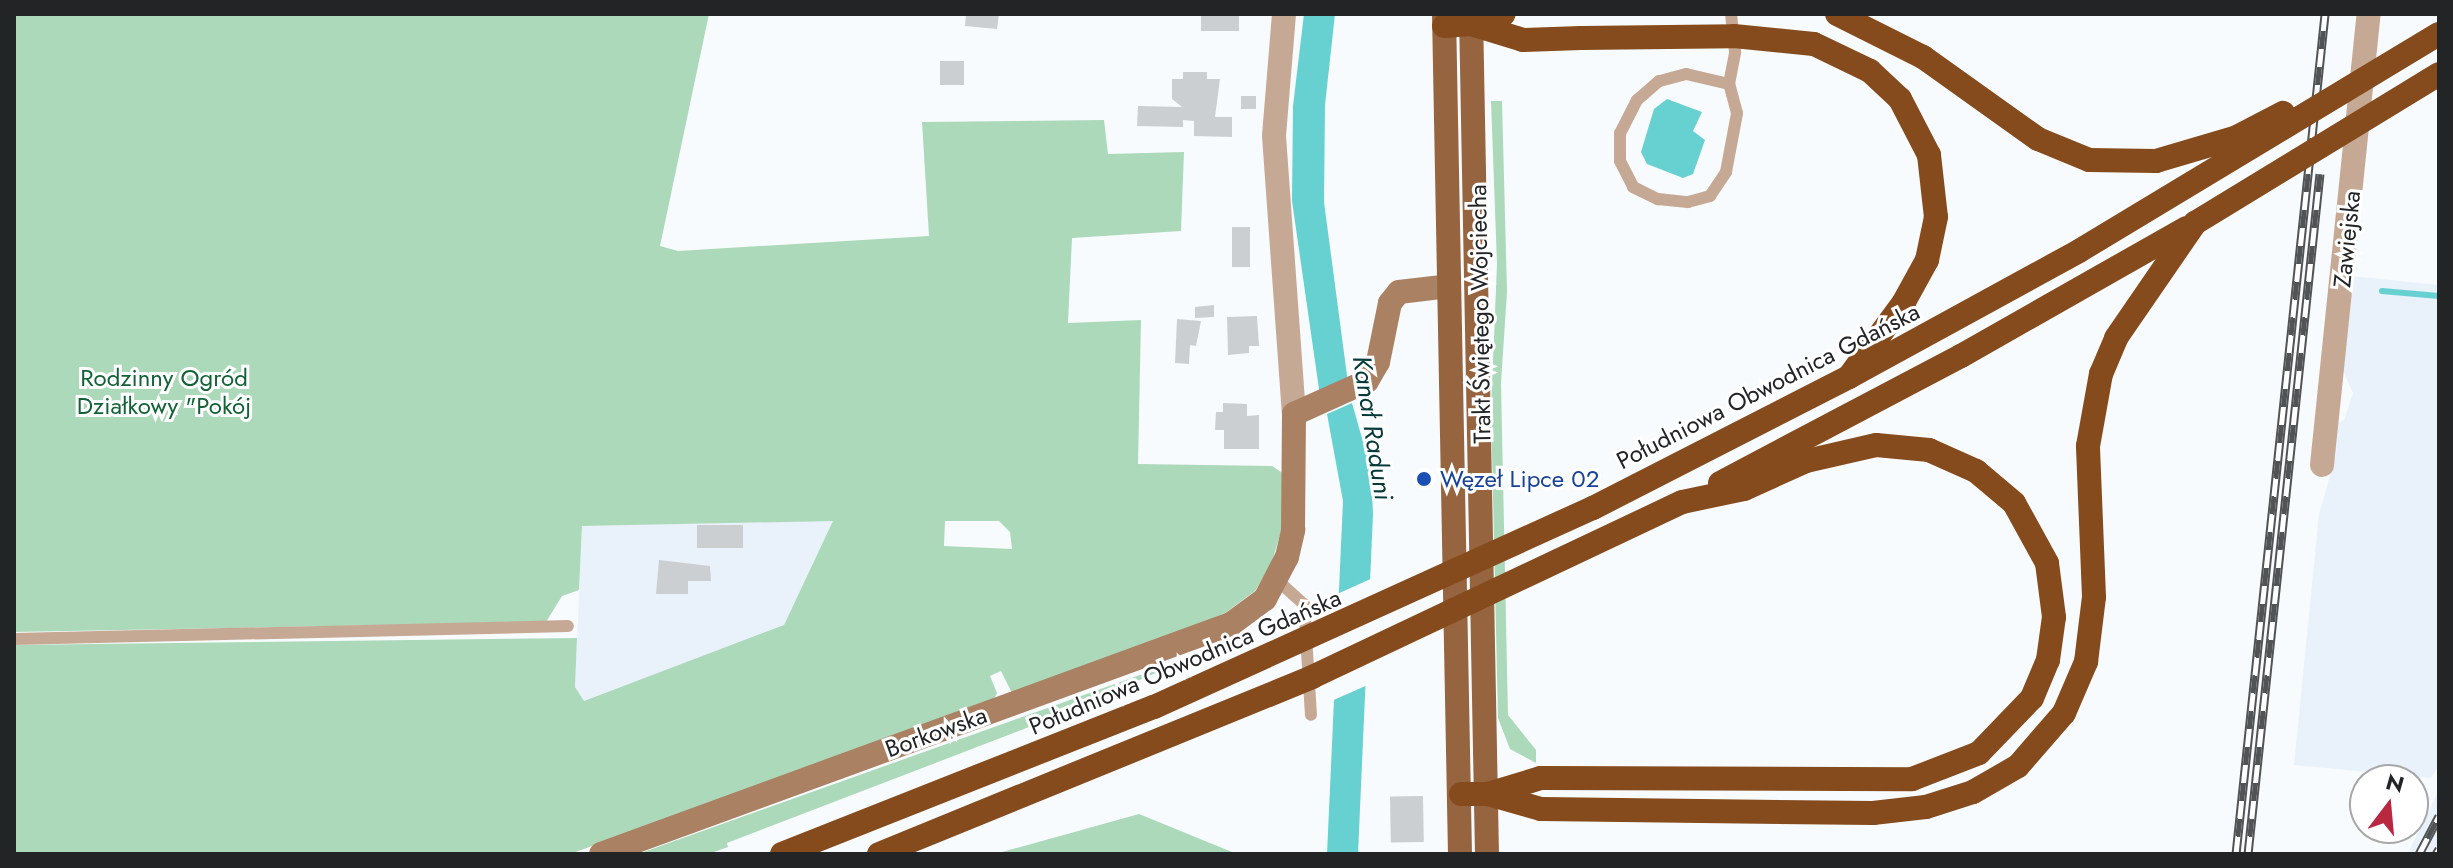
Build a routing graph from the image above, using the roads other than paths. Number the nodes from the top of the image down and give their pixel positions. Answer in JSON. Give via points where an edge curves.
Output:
{"nodes":[{"id":1,"x":1284,"y":14,"type":"edge"},
{"id":2,"x":1504,"y":14,"type":"edge"},
{"id":3,"x":1731,"y":14,"type":"edge"},
{"id":4,"x":1837,"y":14,"type":"edge"},
{"id":5,"x":2369,"y":14,"type":"edge"},
{"id":6,"x":1471,"y":19,"type":"edge"},
{"id":7,"x":1444,"y":20,"type":"edge"},
{"id":8,"x":2439,"y":34,"type":"edge"},
{"id":9,"x":2439,"y":74,"type":"edge"},
{"id":10,"x":1729,"y":84,"type":"junction"},
{"id":11,"x":2342,"y":95,"type":"junction"},
{"id":12,"x":2195,"y":223,"type":"junction"},
{"id":13,"x":1449,"y":286,"type":"junction"},
{"id":14,"x":1849,"y":377,"type":"junction"},
{"id":15,"x":1304,"y":411,"type":"junction"},
{"id":16,"x":2322,"y":465,"type":"dead end"},
{"id":17,"x":1682,"y":502,"type":"junction"},
{"id":18,"x":1277,"y":580,"type":"junction"},
{"id":19,"x":568,"y":626,"type":"dead end"},
{"id":20,"x":14,"y":639,"type":"edge"},
{"id":21,"x":1311,"y":715,"type":"dead end"},
{"id":22,"x":1461,"y":794,"type":"junction"},
{"id":23,"x":1488,"y":794,"type":"junction"},
{"id":24,"x":601,"y":854,"type":"edge"},
{"id":25,"x":782,"y":854,"type":"edge"},
{"id":26,"x":879,"y":854,"type":"edge"},
{"id":27,"x":1460,"y":854,"type":"edge"},
{"id":28,"x":1487,"y":854,"type":"edge"}],
"edges":[{"from":1,"to":15,"type":"street","via":[[1274,136]]},
{"from":2,"to":6,"type":"highway"},
{"from":3,"to":10,"type":"lane","via":[[1735,52]]},
{"from":4,"to":11,"type":"highway","bridge":true,"via":[[1923,57],[2038,139],[2089,160],[2138,164],[2192,154],[2281,114]]},
{"from":5,"to":16,"type":"street","name":"Zawiejska"},
{"from":6,"to":7,"type":"highway"},
{"from":6,"to":14,"type":"highway","bridge":true,"via":[[1523,40],[1758,37],[1814,44],[1870,71],[1900,99],[1929,155],[1935,181],[1933,237],[1912,289]]},
{"from":6,"to":23,"type":"main road","name":"Trakt Świętego Wojciecha"},
{"from":7,"to":13,"type":"main road","name":"Trakt Świętego Wojciecha"},
{"from":8,"to":11,"type":"highway","name":"Południowa Obwodnica Gdańska","bridge":true},
{"from":9,"to":12,"type":"highway","bridge":true},
{"from":10,"to":10,"type":"lane","via":[[1686,74],[1659,81],[1637,100],[1620,133],[1620,161],[1633,187],[1658,199],[1688,202],[1710,196],[1735,144],[1737,113]]},
{"from":11,"to":14,"type":"highway","name":"Południowa Obwodnica Gdańska","bridge":true,"via":[[2079,251]]},
{"from":12,"to":17,"type":"highway","via":[[1961,356]]},
{"from":12,"to":23,"type":"highway","via":[[2116,338],[2096,390],[2087,474],[2094,597],[2091,642],[2079,686],[2047,737],[2018,766],[1973,792],[1926,807],[1873,813],[1541,809]]},
{"from":13,"to":15,"type":"street","name":"Trakt Świętego Wojciecha","via":[[1399,292],[1390,303],[1374,373],[1357,388]]},
{"from":13,"to":22,"type":"main road","name":"Trakt Świętego Wojciecha"},
{"from":14,"to":25,"type":"highway","name":"Południowa Obwodnica Gdańska","bridge":true,"via":[[1593,508],[1271,658],[1035,757]]},
{"from":15,"to":18,"type":"street","name":"Borkowska","via":[[1293,530]]},
{"from":17,"to":23,"type":"highway","via":[[1744,489],[1783,470],[1876,445],[1929,450],[1976,471],[2014,503],[2047,563],[2054,617],[2048,660],[2032,698],[2000,737],[1958,765],[1912,779],[1541,778]]},
{"from":17,"to":26,"type":"highway","bridge":true,"via":[[1298,683]]},
{"from":18,"to":21,"type":"lane","via":[[1304,604]]},
{"from":18,"to":24,"type":"street","name":"Borkowska","via":[[1265,599],[1231,624]]},
{"from":19,"to":20,"type":"lane"},
{"from":22,"to":23,"type":"highway"},
{"from":22,"to":27,"type":"main road","name":"Trakt Świętego Wojciecha"},
{"from":23,"to":28,"type":"main road","name":"Trakt Świętego Wojciecha"}]}
